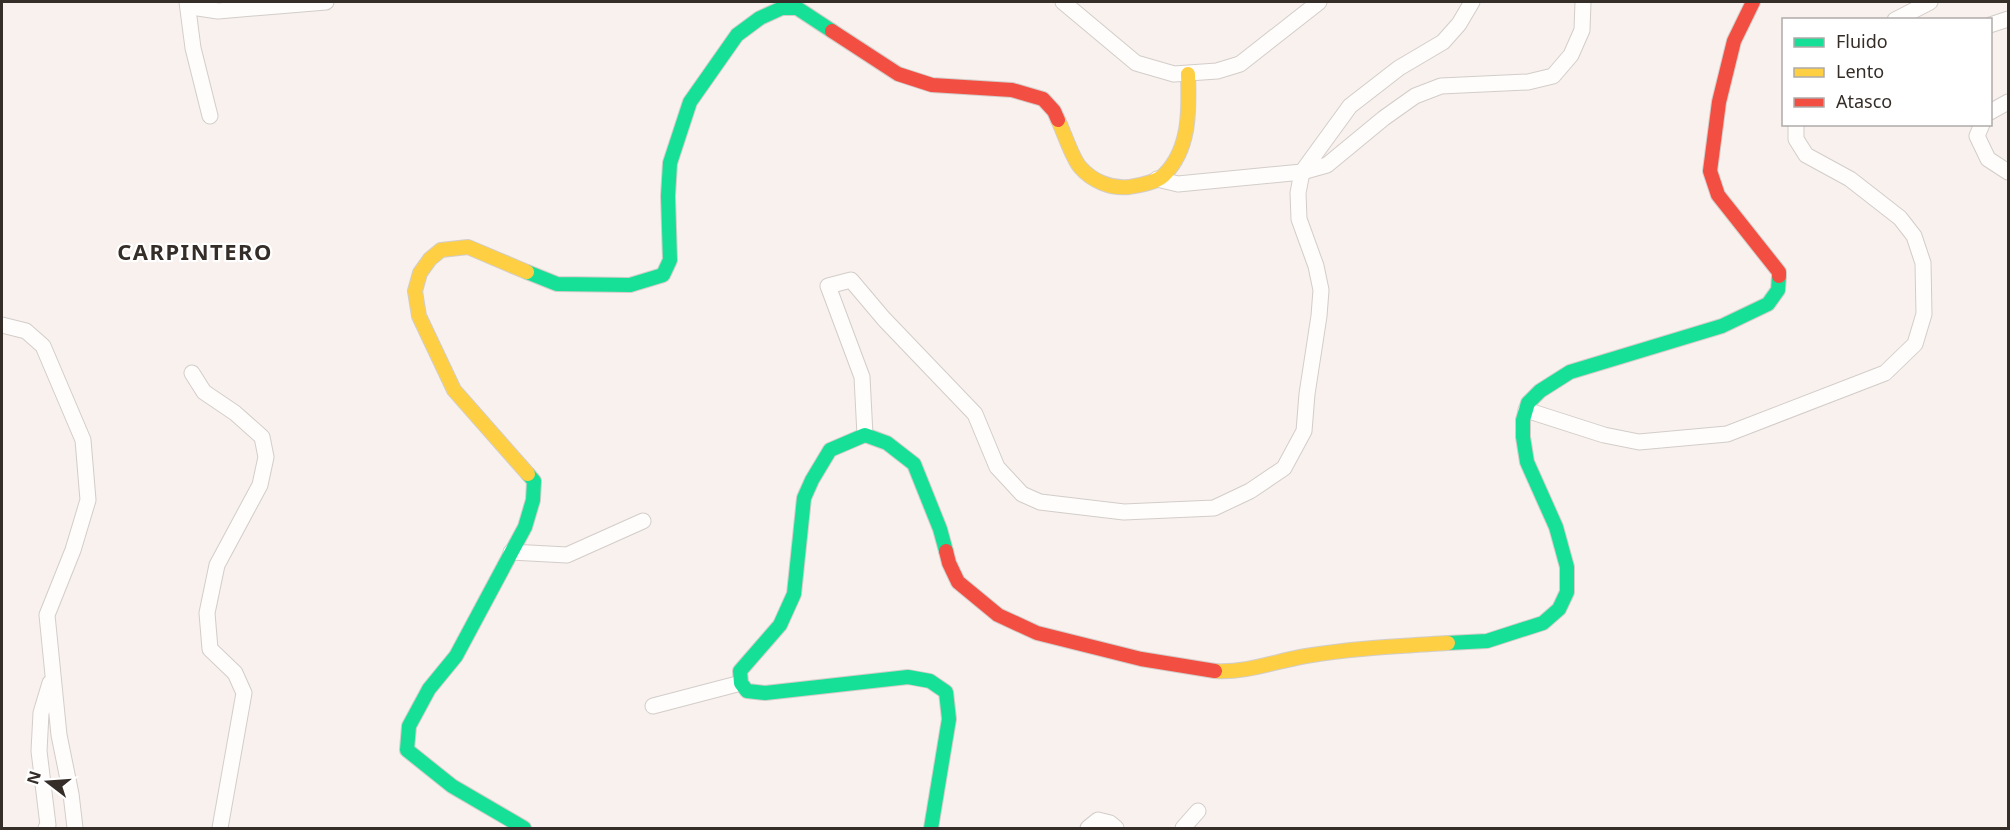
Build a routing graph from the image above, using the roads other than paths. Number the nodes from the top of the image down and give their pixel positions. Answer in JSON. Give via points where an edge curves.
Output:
{"nodes":[{"id":1,"x":188,"y":2,"type":"edge"},
{"id":2,"x":326,"y":2,"type":"edge"},
{"id":3,"x":1063,"y":2,"type":"edge"},
{"id":4,"x":1319,"y":2,"type":"edge"},
{"id":5,"x":1472,"y":2,"type":"edge"},
{"id":6,"x":1583,"y":2,"type":"edge"},
{"id":7,"x":1753,"y":2,"type":"edge"},
{"id":8,"x":1930,"y":2,"type":"edge"},
{"id":9,"x":1899,"y":18,"type":"edge"},
{"id":10,"x":2008,"y":19,"type":"edge"},
{"id":11,"x":1992,"y":24,"type":"edge"},
{"id":12,"x":1188,"y":74,"type":"junction"},
{"id":13,"x":2008,"y":102,"type":"edge"},
{"id":14,"x":1992,"y":111,"type":"edge"},
{"id":15,"x":210,"y":116,"type":"dead end"},
{"id":16,"x":1796,"y":126,"type":"edge"},
{"id":17,"x":1981,"y":126,"type":"edge"},
{"id":18,"x":1302,"y":172,"type":"junction"},
{"id":19,"x":2008,"y":172,"type":"edge"},
{"id":20,"x":1157,"y":178,"type":"junction"},
{"id":21,"x":2,"y":325,"type":"edge"},
{"id":22,"x":192,"y":373,"type":"dead end"},
{"id":23,"x":1526,"y":410,"type":"junction"},
{"id":24,"x":865,"y":435,"type":"junction"},
{"id":25,"x":644,"y":521,"type":"dead end"},
{"id":26,"x":511,"y":552,"type":"junction"},
{"id":27,"x":52,"y":677,"type":"junction"},
{"id":28,"x":741,"y":683,"type":"junction"},
{"id":29,"x":653,"y":706,"type":"dead end"},
{"id":30,"x":1198,"y":811,"type":"dead end"},
{"id":31,"x":46,"y":828,"type":"edge"},
{"id":32,"x":75,"y":828,"type":"edge"},
{"id":33,"x":220,"y":828,"type":"edge"},
{"id":34,"x":524,"y":828,"type":"edge"},
{"id":35,"x":932,"y":828,"type":"edge"},
{"id":36,"x":1088,"y":828,"type":"edge"},
{"id":37,"x":1116,"y":828,"type":"edge"},
{"id":38,"x":1183,"y":828,"type":"edge"}],
"edges":[{"from":1,"to":2,"type":"street","via":[[198,9],[218,11]]},
{"from":1,"to":15,"type":"street","via":[[193,48]]},
{"from":3,"to":12,"type":"street","via":[[1136,63]]},
{"from":4,"to":12,"type":"street","via":[[1240,64]]},
{"from":5,"to":18,"type":"street","via":[[1443,42],[1399,68],[1350,106]]},
{"from":6,"to":18,"type":"street","via":[[1582,30],[1571,55],[1553,76],[1528,82],[1441,86],[1415,96],[1328,165]]},
{"from":7,"to":23,"type":"street","via":[[1734,41],[1719,102],[1710,171],[1718,195],[1779,272],[1778,290],[1768,304],[1722,326],[1570,372],[1540,391]]},
{"from":8,"to":9,"type":"street"},
{"from":10,"to":11,"type":"street"},
{"from":12,"to":20,"type":"street","via":[[1189,113],[1182,150],[1163,176]]},
{"from":13,"to":14,"type":"street"},
{"from":16,"to":23,"type":"street","via":[[1796,139],[1806,154],[1850,179],[1900,218],[1914,237],[1923,263],[1924,314],[1915,344],[1885,373],[1727,434],[1639,442]]},
{"from":17,"to":19,"type":"street","via":[[1977,136],[1988,159]]},
{"from":18,"to":20,"type":"street","via":[[1178,184]]},
{"from":18,"to":24,"type":"street","via":[[1299,219],[1321,290],[1304,431],[1284,468],[1250,491],[1214,508],[1124,512],[1040,502],[1022,494],[997,467],[975,414],[851,280],[828,286],[862,376]]},
{"from":20,"to":26,"type":"street","via":[[1142,185],[1117,188],[1098,181],[1079,166],[1054,111],[1043,99],[1012,90],[932,85],[897,74],[797,8],[782,8],[760,18],[737,34],[690,102],[670,163],[670,260],[663,275],[630,285],[557,284],[468,247],[441,250],[420,273],[415,291],[419,316],[454,390],[534,481],[525,527]]},
{"from":21,"to":27,"type":"street","via":[[26,331],[43,346],[83,440],[88,500],[47,615]]},
{"from":22,"to":33,"type":"street","via":[[204,392],[262,437],[266,457],[260,485],[217,565],[207,614],[210,649],[235,673],[244,693]]},
{"from":23,"to":24,"type":"street","via":[[1523,437],[1527,462],[1556,527],[1567,567],[1567,592],[1559,609],[1544,623],[1487,641],[1356,648],[1232,672],[1140,659],[1037,633],[998,615],[958,582],[914,464],[887,443]]},
{"from":24,"to":28,"type":"street","via":[[830,450],[812,480],[804,498],[794,594],[780,626],[740,671]]},
{"from":25,"to":26,"type":"street","via":[[567,555]]},
{"from":26,"to":34,"type":"street","via":[[456,656],[429,689],[409,726],[407,750],[452,786]]},
{"from":27,"to":31,"type":"street","via":[[41,713],[39,751]]},
{"from":27,"to":32,"type":"street"},
{"from":28,"to":29,"type":"street"},
{"from":28,"to":35,"type":"street","via":[[747,691],[765,693],[908,678],[930,681],[946,692],[949,719]]},
{"from":30,"to":38,"type":"street"},
{"from":36,"to":37,"type":"street","via":[[1098,820]]}]}
